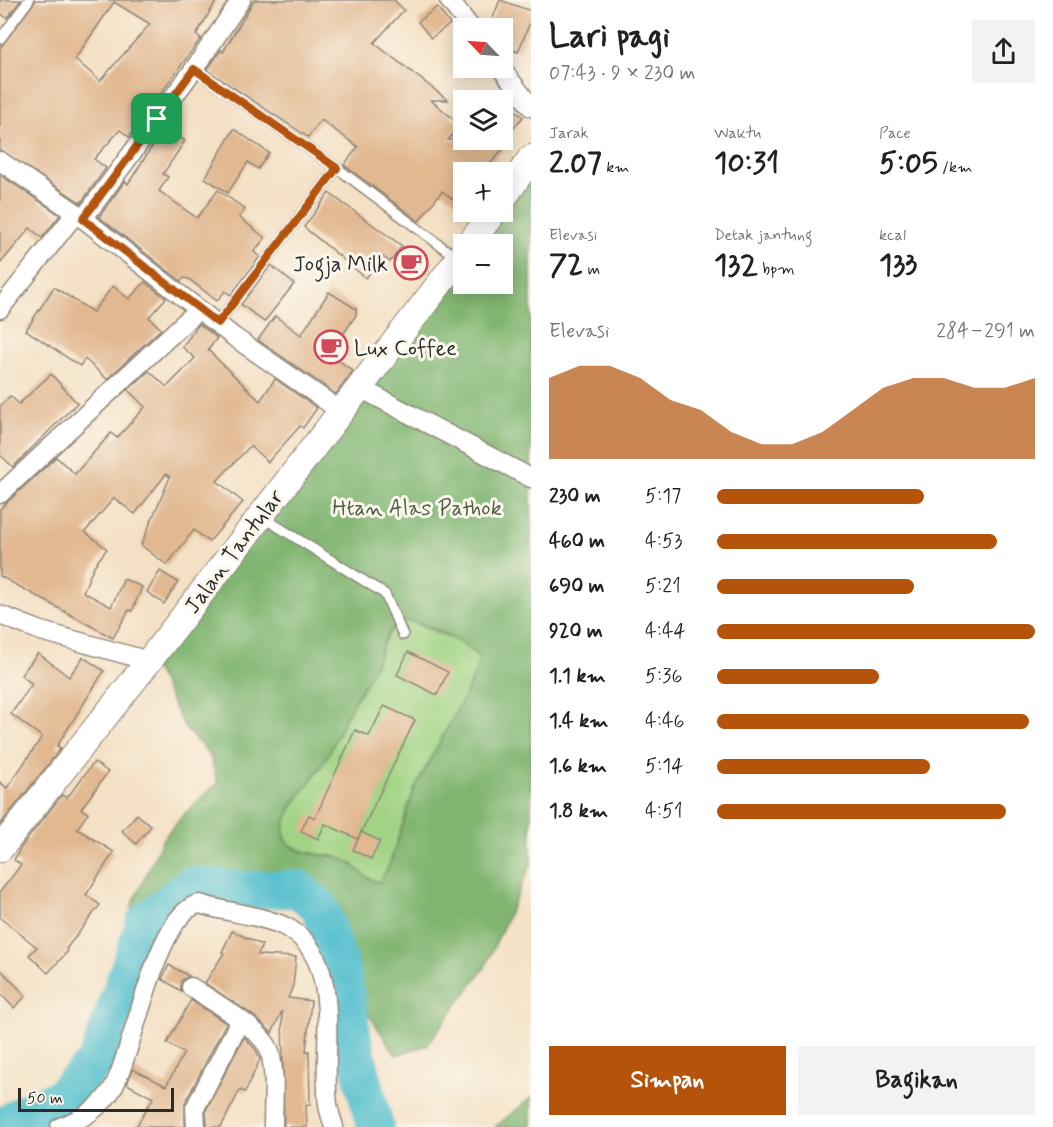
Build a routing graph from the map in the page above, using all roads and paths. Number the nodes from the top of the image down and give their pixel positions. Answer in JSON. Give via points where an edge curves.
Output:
{"nodes":[{"id":1,"x":29,"y":0,"type":"edge"},
{"id":2,"x":241,"y":0,"type":"edge"},
{"id":3,"x":449,"y":0,"type":"edge"},
{"id":4,"x":463,"y":18,"type":"edge"},
{"id":5,"x":0,"y":39,"type":"edge"},
{"id":6,"x":194,"y":69,"type":"junction"},
{"id":7,"x":509,"y":78,"type":"edge"},
{"id":8,"x":531,"y":107,"type":"edge"},
{"id":9,"x":531,"y":158,"type":"edge"},
{"id":10,"x":0,"y":161,"type":"edge"},
{"id":11,"x":337,"y":168,"type":"junction"},
{"id":12,"x":513,"y":184,"type":"edge"},
{"id":13,"x":79,"y":216,"type":"junction"},
{"id":14,"x":453,"y":245,"type":"edge"},
{"id":15,"x":453,"y":266,"type":"edge"},
{"id":16,"x":0,"y":309,"type":"edge"},
{"id":17,"x":199,"y":309,"type":"junction"},
{"id":18,"x":218,"y":323,"type":"junction"},
{"id":19,"x":360,"y":388,"type":"junction"},
{"id":20,"x":342,"y":412,"type":"junction"},
{"id":21,"x":531,"y":478,"type":"edge"},
{"id":22,"x":0,"y":494,"type":"edge"},
{"id":23,"x":259,"y":515,"type":"junction"},
{"id":24,"x":0,"y":615,"type":"edge"},
{"id":25,"x":403,"y":635,"type":"dead end"},
{"id":26,"x":149,"y":661,"type":"junction"},
{"id":27,"x":0,"y":849,"type":"edge"},
{"id":28,"x":191,"y":987,"type":"dead end"},
{"id":29,"x":240,"y":1021,"type":"junction"},
{"id":30,"x":60,"y":1127,"type":"edge"},
{"id":31,"x":196,"y":1127,"type":"edge"},
{"id":32,"x":273,"y":1127,"type":"edge"},
{"id":33,"x":334,"y":1127,"type":"edge"}],
"edges":[{"from":1,"to":5,"type":"lane"},
{"from":2,"to":6,"type":"street"},
{"from":3,"to":4,"type":"street"},
{"from":6,"to":11,"type":"lane"},
{"from":6,"to":13,"type":"street"},
{"from":7,"to":8,"type":"street"},
{"from":9,"to":12,"type":"street"},
{"from":10,"to":13,"type":"street"},
{"from":11,"to":14,"type":"lane"},
{"from":11,"to":18,"type":"lane"},
{"from":13,"to":16,"type":"street"},
{"from":13,"to":17,"type":"street"},
{"from":15,"to":19,"type":"street","name":"Jalan Tantular"},
{"from":17,"to":18,"type":"street"},
{"from":17,"to":22,"type":"street"},
{"from":18,"to":20,"type":"street"},
{"from":19,"to":20,"type":"street","name":"Jalan Tantular"},
{"from":19,"to":21,"type":"street"},
{"from":20,"to":23,"type":"street","name":"Jalan Tantular"},
{"from":23,"to":25,"type":"lane","via":[[385,594]]},
{"from":23,"to":26,"type":"street","name":"Jalan Tantular"},
{"from":24,"to":26,"type":"street","via":[[41,631]]},
{"from":26,"to":27,"type":"street","name":"Jalan Tantular"},
{"from":28,"to":29,"type":"street"},
{"from":29,"to":31,"type":"street","via":[[195,1108]]},
{"from":29,"to":32,"type":"street","via":[[270,1052]]},
{"from":30,"to":33,"type":"street","via":[[96,1108],[114,1087],[172,925],[189,907],[200,904],[273,921],[293,931],[310,947],[327,1000],[328,1105]]}]}
